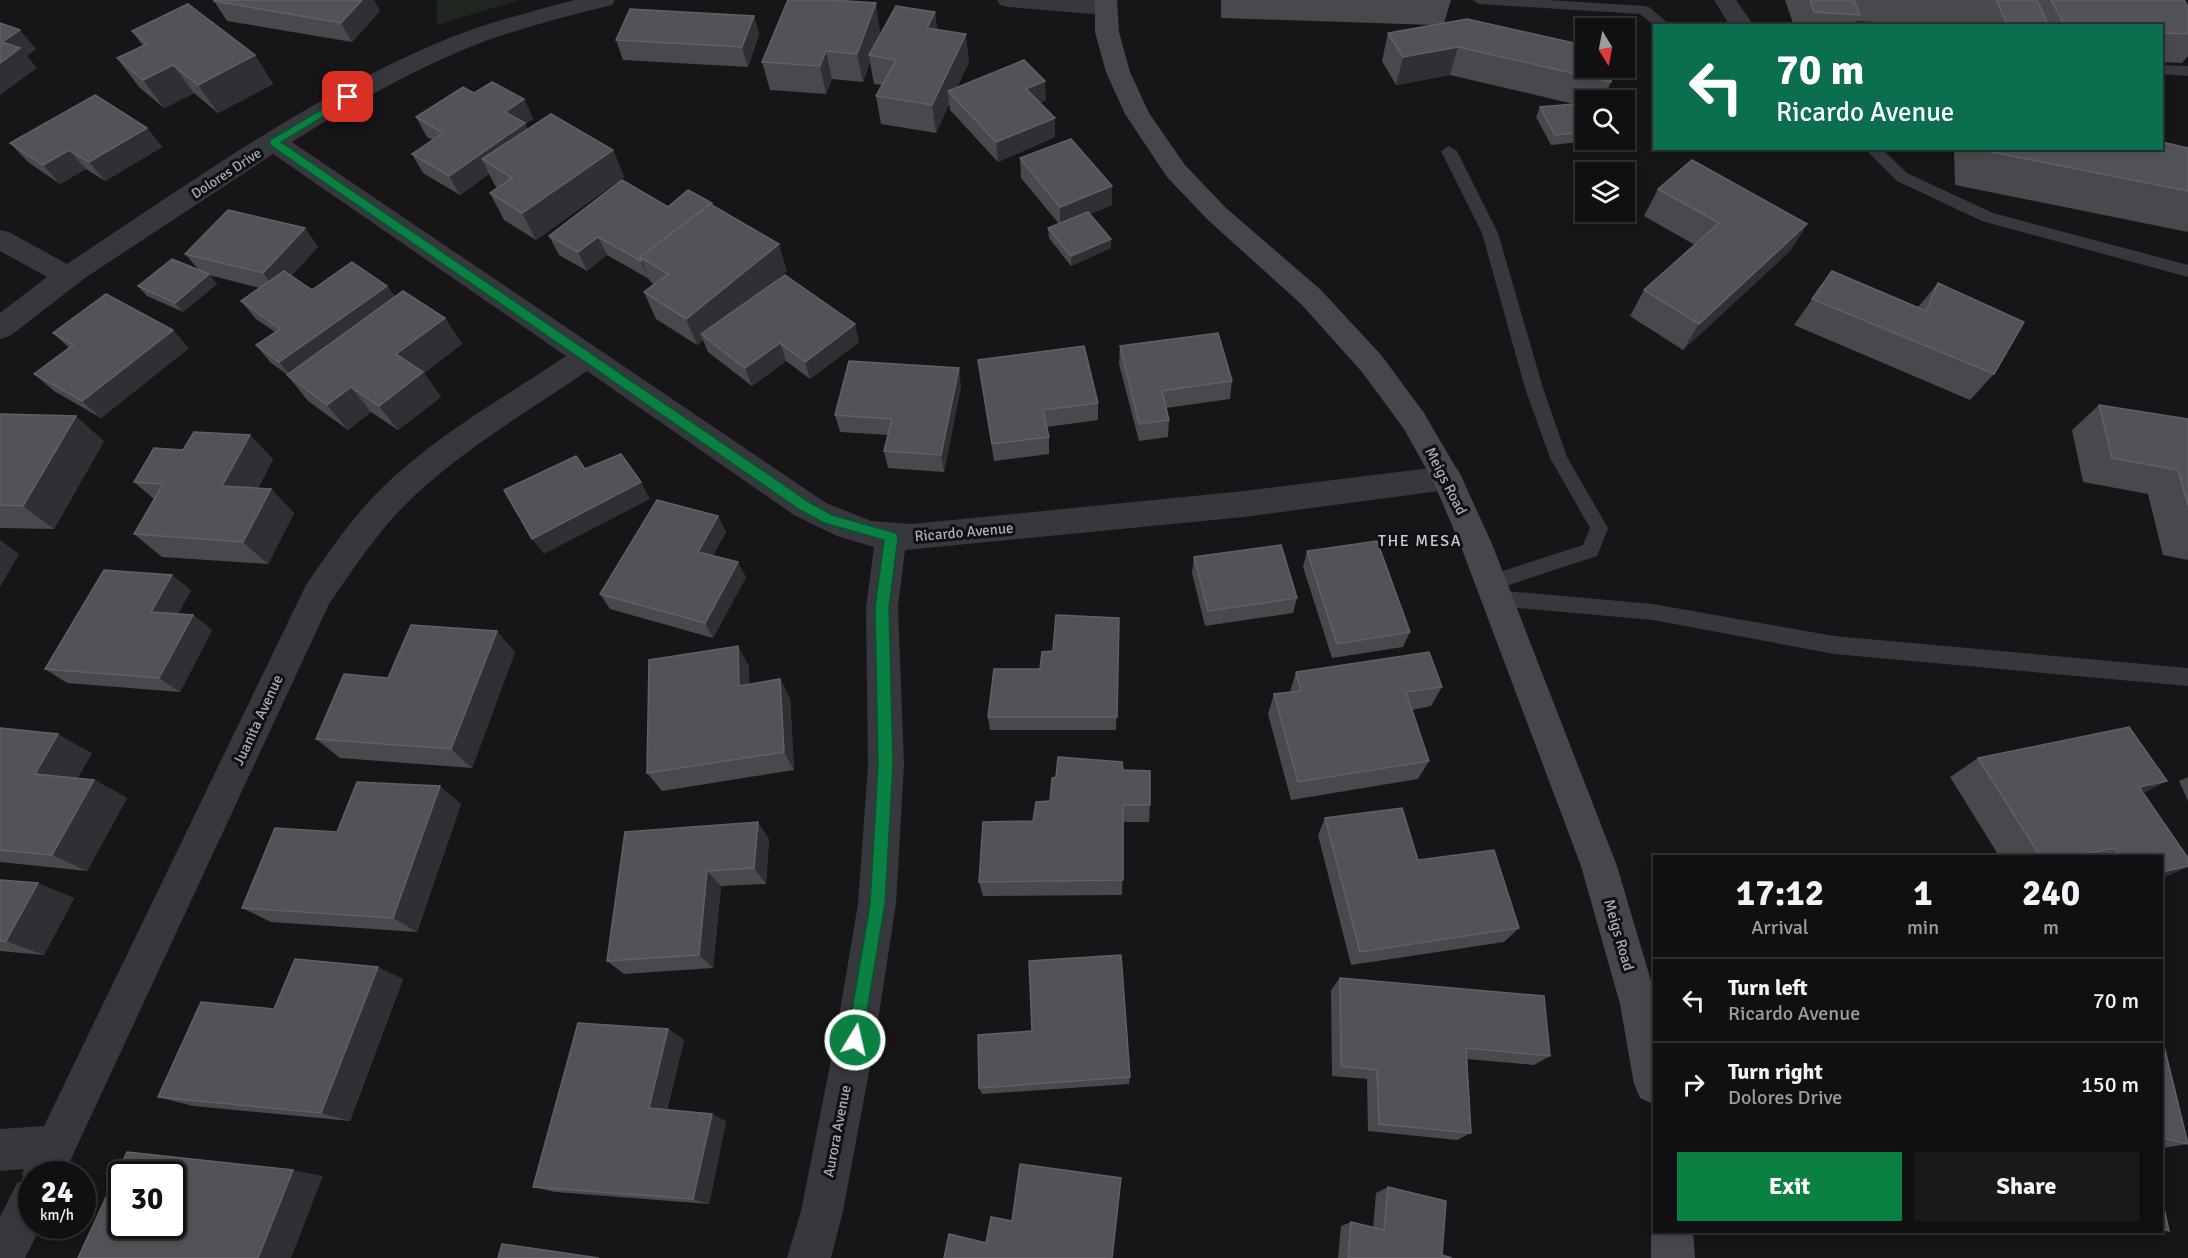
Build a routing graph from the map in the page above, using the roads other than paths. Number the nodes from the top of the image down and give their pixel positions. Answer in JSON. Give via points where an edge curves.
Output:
{"nodes":[{"id":1,"x":604,"y":0,"type":"edge"},
{"id":2,"x":1008,"y":0,"type":"edge"},
{"id":3,"x":1479,"y":0,"type":"edge"},
{"id":4,"x":1725,"y":0,"type":"edge"},
{"id":5,"x":1106,"y":4,"type":"edge"},
{"id":6,"x":1662,"y":24,"type":"edge"},
{"id":7,"x":1741,"y":24,"type":"edge"},
{"id":8,"x":2163,"y":70,"type":"edge"},
{"id":9,"x":2188,"y":71,"type":"edge"},
{"id":10,"x":274,"y":142,"type":"junction"},
{"id":11,"x":1873,"y":150,"type":"edge"},
{"id":12,"x":1449,"y":151,"type":"dead end"},
{"id":13,"x":0,"y":238,"type":"edge"},
{"id":14,"x":2188,"y":271,"type":"edge"},
{"id":15,"x":69,"y":277,"type":"junction"},
{"id":16,"x":0,"y":329,"type":"edge"},
{"id":17,"x":588,"y":356,"type":"junction"},
{"id":18,"x":1447,"y":478,"type":"junction"},
{"id":19,"x":891,"y":537,"type":"junction"},
{"id":20,"x":1494,"y":590,"type":"junction"},
{"id":21,"x":2188,"y":677,"type":"edge"},
{"id":22,"x":1653,"y":1079,"type":"edge"},
{"id":23,"x":0,"y":1150,"type":"edge"},
{"id":24,"x":50,"y":1160,"type":"edge"},
{"id":25,"x":18,"y":1226,"type":"edge"},
{"id":26,"x":1672,"y":1233,"type":"edge"},
{"id":27,"x":2,"y":1258,"type":"edge"},
{"id":28,"x":809,"y":1258,"type":"edge"},
{"id":29,"x":1674,"y":1258,"type":"edge"}],
"edges":[{"from":1,"to":10,"type":"street","name":"Dolores Drive","via":[[545,14],[440,50],[366,86]]},
{"from":2,"to":5,"type":"street"},
{"from":3,"to":6,"type":"lane","via":[[1644,10]]},
{"from":4,"to":7,"type":"street"},
{"from":5,"to":18,"type":"main road","name":"Meigs Road","via":[[1107,32],[1118,72],[1137,114],[1176,171],[1216,214],[1311,297],[1372,364],[1414,421]]},
{"from":8,"to":9,"type":"lane"},
{"from":10,"to":15,"type":"street","name":"Dolores Drive"},
{"from":10,"to":17,"type":"street","name":"Ricardo Avenue"},
{"from":11,"to":14,"type":"lane","via":[[1902,177],[1988,217]]},
{"from":12,"to":20,"type":"lane","via":[[1490,233],[1534,388],[1559,458],[1599,528],[1590,550]]},
{"from":13,"to":15,"type":"street"},
{"from":15,"to":16,"type":"street","name":"Dolores Drive"},
{"from":17,"to":19,"type":"street","name":"Ricardo Avenue","via":[[805,506],[838,523]]},
{"from":17,"to":24,"type":"street","name":"Juanita Avenue","via":[[430,464],[390,500],[317,595]]},
{"from":18,"to":19,"type":"street","name":"Ricardo Avenue","via":[[1244,504]]},
{"from":18,"to":20,"type":"main road","name":"Meigs Road"},
{"from":19,"to":28,"type":"street","name":"Aurora Avenue","via":[[882,607],[886,765],[878,904],[822,1211]]},
{"from":20,"to":21,"type":"lane","via":[[1653,612],[1834,645]]},
{"from":20,"to":22,"type":"main road","name":"Meigs Road","via":[[1599,866],[1639,1004]]},
{"from":23,"to":24,"type":"street"},
{"from":25,"to":27,"type":"street"},
{"from":26,"to":29,"type":"main road"}]}
